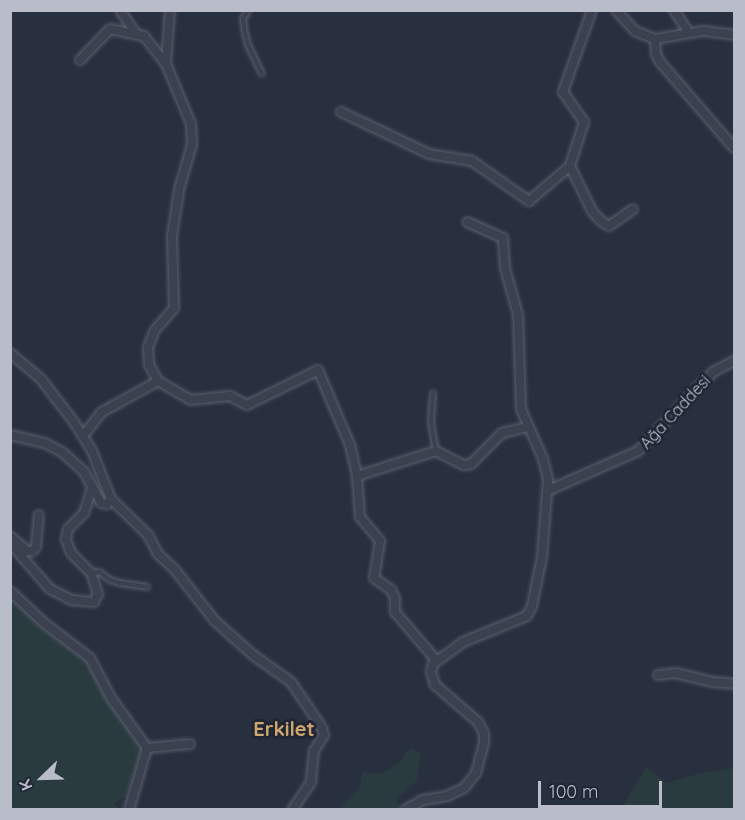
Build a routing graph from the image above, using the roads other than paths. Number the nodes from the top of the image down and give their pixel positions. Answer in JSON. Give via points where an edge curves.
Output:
{"nodes":[{"id":1,"x":120,"y":10,"type":"edge"},
{"id":2,"x":170,"y":10,"type":"edge"},
{"id":3,"x":249,"y":10,"type":"edge"},
{"id":4,"x":592,"y":10,"type":"edge"},
{"id":5,"x":616,"y":10,"type":"edge"},
{"id":6,"x":674,"y":10,"type":"edge"},
{"id":7,"x":689,"y":33,"type":"junction"},
{"id":8,"x":136,"y":35,"type":"junction"},
{"id":9,"x":735,"y":35,"type":"edge"},
{"id":10,"x":655,"y":39,"type":"junction"},
{"id":11,"x":80,"y":60,"type":"dead end"},
{"id":12,"x":166,"y":64,"type":"junction"},
{"id":13,"x":262,"y":74,"type":"dead end"},
{"id":14,"x":341,"y":112,"type":"dead end"},
{"id":15,"x":735,"y":148,"type":"edge"},
{"id":16,"x":570,"y":166,"type":"junction"},
{"id":17,"x":633,"y":209,"type":"dead end"},
{"id":18,"x":467,"y":222,"type":"dead end"},
{"id":19,"x":10,"y":352,"type":"edge"},
{"id":20,"x":735,"y":362,"type":"edge"},
{"id":21,"x":158,"y":381,"type":"junction"},
{"id":22,"x":434,"y":393,"type":"dead end"},
{"id":23,"x":527,"y":427,"type":"junction"},
{"id":24,"x":10,"y":435,"type":"edge"},
{"id":25,"x":83,"y":436,"type":"junction"},
{"id":26,"x":436,"y":452,"type":"junction"},
{"id":27,"x":357,"y":476,"type":"junction"},
{"id":28,"x":93,"y":488,"type":"junction"},
{"id":29,"x":549,"y":490,"type":"junction"},
{"id":30,"x":111,"y":499,"type":"junction"},
{"id":31,"x":39,"y":515,"type":"dead end"},
{"id":32,"x":10,"y":536,"type":"edge"},
{"id":33,"x":10,"y":543,"type":"edge"},
{"id":34,"x":91,"y":573,"type":"junction"},
{"id":35,"x":148,"y":587,"type":"dead end"},
{"id":36,"x":10,"y":591,"type":"edge"},
{"id":37,"x":436,"y":660,"type":"junction"},
{"id":38,"x":658,"y":675,"type":"dead end"},
{"id":39,"x":735,"y":684,"type":"edge"},
{"id":40,"x":190,"y":744,"type":"dead end"},
{"id":41,"x":147,"y":748,"type":"junction"},
{"id":42,"x":129,"y":810,"type":"edge"},
{"id":43,"x":292,"y":810,"type":"edge"},
{"id":44,"x":405,"y":810,"type":"edge"}],
"edges":[{"from":1,"to":8,"type":"street"},
{"from":2,"to":12,"type":"street"},
{"from":3,"to":13,"type":"lane","via":[[243,18],[244,27]]},
{"from":4,"to":16,"type":"street","via":[[563,92],[584,122]]},
{"from":5,"to":10,"type":"street","via":[[635,31]]},
{"from":6,"to":7,"type":"street"},
{"from":7,"to":9,"type":"street"},
{"from":7,"to":10,"type":"street"},
{"from":8,"to":11,"type":"street","via":[[110,29]]},
{"from":8,"to":12,"type":"street","via":[[144,36]]},
{"from":10,"to":15,"type":"street","via":[[660,62]]},
{"from":12,"to":21,"type":"street","via":[[190,124],[192,144],[172,236],[174,308],[155,330],[148,346],[148,365]]},
{"from":14,"to":16,"type":"street","via":[[429,154],[472,162],[529,201]]},
{"from":16,"to":17,"type":"street","via":[[601,221],[609,226]]},
{"from":18,"to":23,"type":"street","via":[[503,238],[504,268],[518,315],[519,399]]},
{"from":19,"to":25,"type":"street","via":[[53,393]]},
{"from":20,"to":29,"type":"street","name":"Ağa Caddesi","via":[[713,372],[638,451]]},
{"from":21,"to":25,"type":"street","via":[[102,412]]},
{"from":21,"to":27,"type":"street","via":[[191,400],[230,396],[247,405],[318,370],[350,445]]},
{"from":22,"to":26,"type":"lane","via":[[431,423]]},
{"from":23,"to":26,"type":"street","via":[[502,433],[471,464],[464,465]]},
{"from":23,"to":29,"type":"street","via":[[543,459]]},
{"from":24,"to":28,"type":"street","via":[[45,443],[62,452]]},
{"from":25,"to":30,"type":"street"},
{"from":26,"to":27,"type":"street"},
{"from":27,"to":37,"type":"street","via":[[360,517],[380,541],[374,578],[391,590],[395,612]]},
{"from":28,"to":30,"type":"street","via":[[101,503],[107,504]]},
{"from":28,"to":34,"type":"street","via":[[84,513],[68,529],[66,539],[71,552]]},
{"from":29,"to":37,"type":"street","via":[[542,558],[530,613],[520,621],[463,642]]},
{"from":30,"to":43,"type":"street","via":[[148,535],[158,554],[215,621],[291,682],[323,730],[323,738],[314,751],[310,782]]},
{"from":31,"to":32,"type":"street","via":[[36,547],[32,551]]},
{"from":33,"to":34,"type":"street","via":[[50,589],[72,600],[96,600],[98,594]]},
{"from":34,"to":35,"type":"lane","via":[[100,572],[110,580]]},
{"from":36,"to":41,"type":"street","via":[[90,658],[111,698]]},
{"from":37,"to":44,"type":"street","via":[[431,672],[435,685],[483,729],[482,756],[476,773],[464,788],[423,800]]},
{"from":38,"to":39,"type":"street","via":[[676,673]]},
{"from":40,"to":41,"type":"street"},
{"from":41,"to":42,"type":"street"}]}
